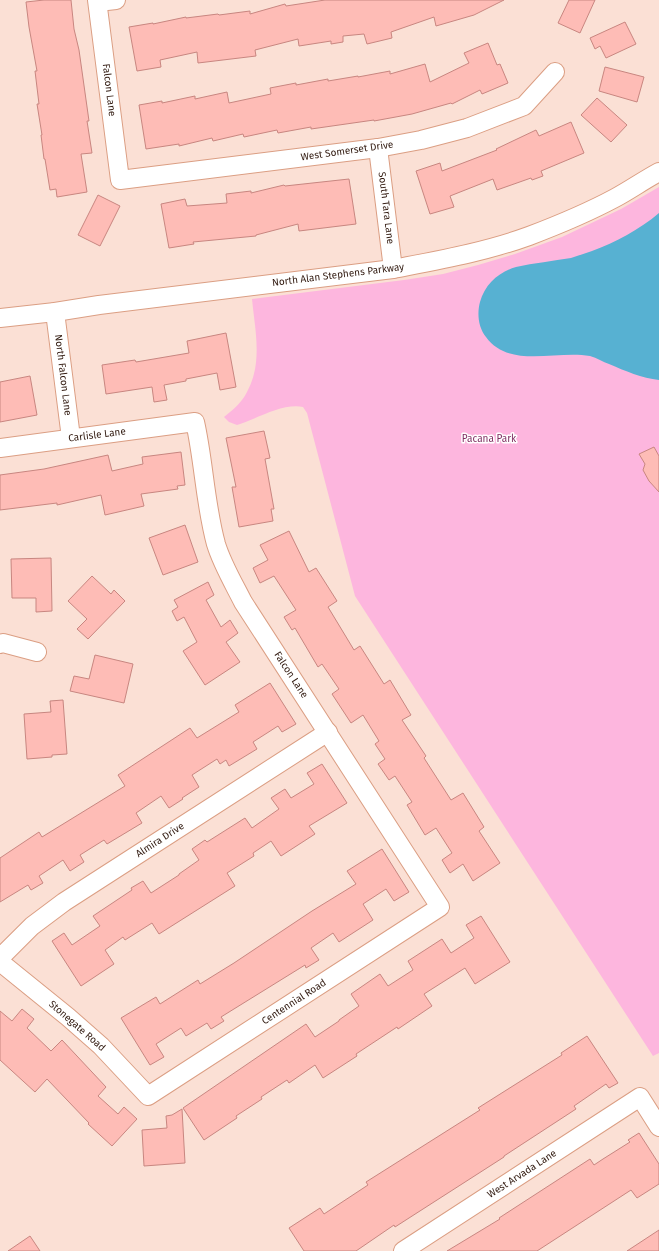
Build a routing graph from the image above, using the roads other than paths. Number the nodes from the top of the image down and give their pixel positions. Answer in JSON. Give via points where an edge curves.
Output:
{"nodes":[{"id":1,"x":116,"y":0,"type":"edge"},
{"id":2,"x":97,"y":1,"type":"edge"},
{"id":3,"x":555,"y":72,"type":"dead end"},
{"id":4,"x":378,"y":148,"type":"junction"},
{"id":5,"x":659,"y":172,"type":"edge"},
{"id":6,"x":120,"y":180,"type":"joint"},
{"id":7,"x":393,"y":269,"type":"junction"},
{"id":8,"x":55,"y":312,"type":"junction"},
{"id":9,"x":0,"y":318,"type":"edge"},
{"id":10,"x":195,"y":422,"type":"joint"},
{"id":11,"x":71,"y":438,"type":"junction"},
{"id":12,"x":0,"y":448,"type":"edge"},
{"id":13,"x":0,"y":644,"type":"edge"},
{"id":14,"x":37,"y":652,"type":"dead end"},
{"id":15,"x":328,"y":732,"type":"junction"},
{"id":16,"x":440,"y":906,"type":"joint"},
{"id":17,"x":0,"y":958,"type":"edge"},
{"id":18,"x":0,"y":962,"type":"edge"},
{"id":19,"x":148,"y":1096,"type":"joint"},
{"id":20,"x":659,"y":1127,"type":"edge"},
{"id":21,"x":404,"y":1251,"type":"edge"}],
"edges":[{"from":1,"to":2,"type":"street"},
{"from":2,"to":6,"type":"street","name":"Falcon Lane"},
{"from":3,"to":4,"type":"street","name":"West Somerset Drive","via":[[524,106],[467,128]]},
{"from":4,"to":6,"type":"street","name":"West Somerset Drive"},
{"from":4,"to":7,"type":"street","name":"South Tara Lane"},
{"from":5,"to":7,"type":"street","name":"North Alan Stephens Parkway","via":[[572,219],[527,236],[480,251]]},
{"from":7,"to":8,"type":"street","name":"North Alan Stephens Parkway"},
{"from":8,"to":9,"type":"street","name":"North Alan Stephens Parkway"},
{"from":8,"to":11,"type":"street","name":"North Falcon Lane"},
{"from":10,"to":11,"type":"street","name":"Carlisle Lane"},
{"from":10,"to":15,"type":"street","name":"Falcon Lane","via":[[216,545],[244,602]]},
{"from":11,"to":12,"type":"street","name":"Carlisle Lane"},
{"from":13,"to":14,"type":"street"},
{"from":15,"to":16,"type":"street","name":"Falcon Lane"},
{"from":15,"to":17,"type":"street","name":"Almira Drive","via":[[64,902],[32,926]]},
{"from":16,"to":19,"type":"street","name":"Centennial Road"},
{"from":18,"to":19,"type":"street","name":"Stonegate Road","via":[[68,1016],[101,1046]]},
{"from":20,"to":21,"type":"street","name":"West Arvada Lane","via":[[640,1097]]}]}
